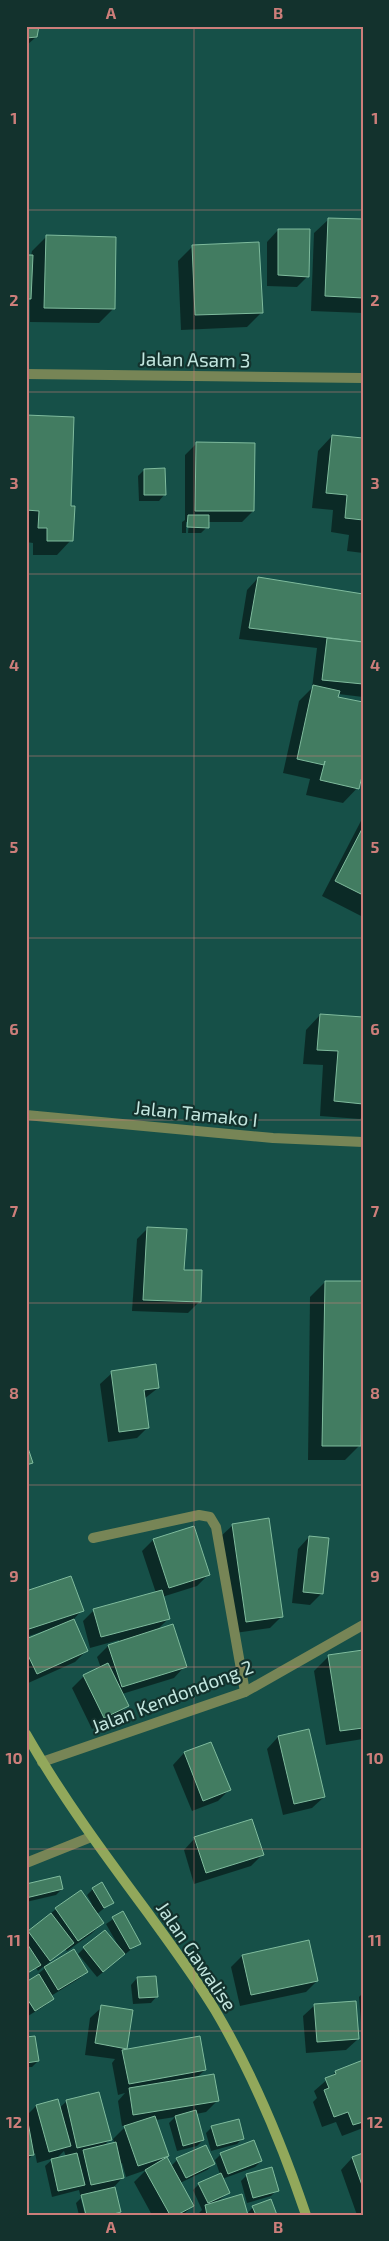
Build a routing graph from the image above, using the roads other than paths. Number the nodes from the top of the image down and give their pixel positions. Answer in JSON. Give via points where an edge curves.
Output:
{"nodes":[{"id":1,"x":26,"y":374,"type":"edge"},
{"id":2,"x":363,"y":378,"type":"edge"},
{"id":3,"x":26,"y":1114,"type":"edge"},
{"id":4,"x":363,"y":1142,"type":"edge"},
{"id":5,"x":93,"y":1538,"type":"dead end"},
{"id":6,"x":363,"y":1625,"type":"edge"},
{"id":7,"x":245,"y":1692,"type":"junction"},
{"id":8,"x":26,"y":1734,"type":"edge"},
{"id":9,"x":42,"y":1762,"type":"junction"},
{"id":10,"x":92,"y":1837,"type":"junction"},
{"id":11,"x":26,"y":1863,"type":"edge"},
{"id":12,"x":306,"y":2215,"type":"edge"}],
"edges":[{"from":1,"to":2,"type":"street","name":"Jalan Asam 3"},
{"from":3,"to":4,"type":"street","name":"Jalan Tamako I","via":[[273,1138]]},
{"from":5,"to":7,"type":"street","via":[[199,1515],[210,1517],[216,1527]]},
{"from":6,"to":7,"type":"street","name":"Jalan Kendondong 2"},
{"from":7,"to":9,"type":"street","name":"Jalan Kendondong 2"},
{"from":8,"to":9,"type":"street","name":"Jalan Gawalise"},
{"from":9,"to":10,"type":"street","name":"Jalan Gawalise"},
{"from":10,"to":11,"type":"street"},
{"from":10,"to":12,"type":"street","name":"Jalan Gawalise","via":[[215,2010],[263,2103]]}]}
